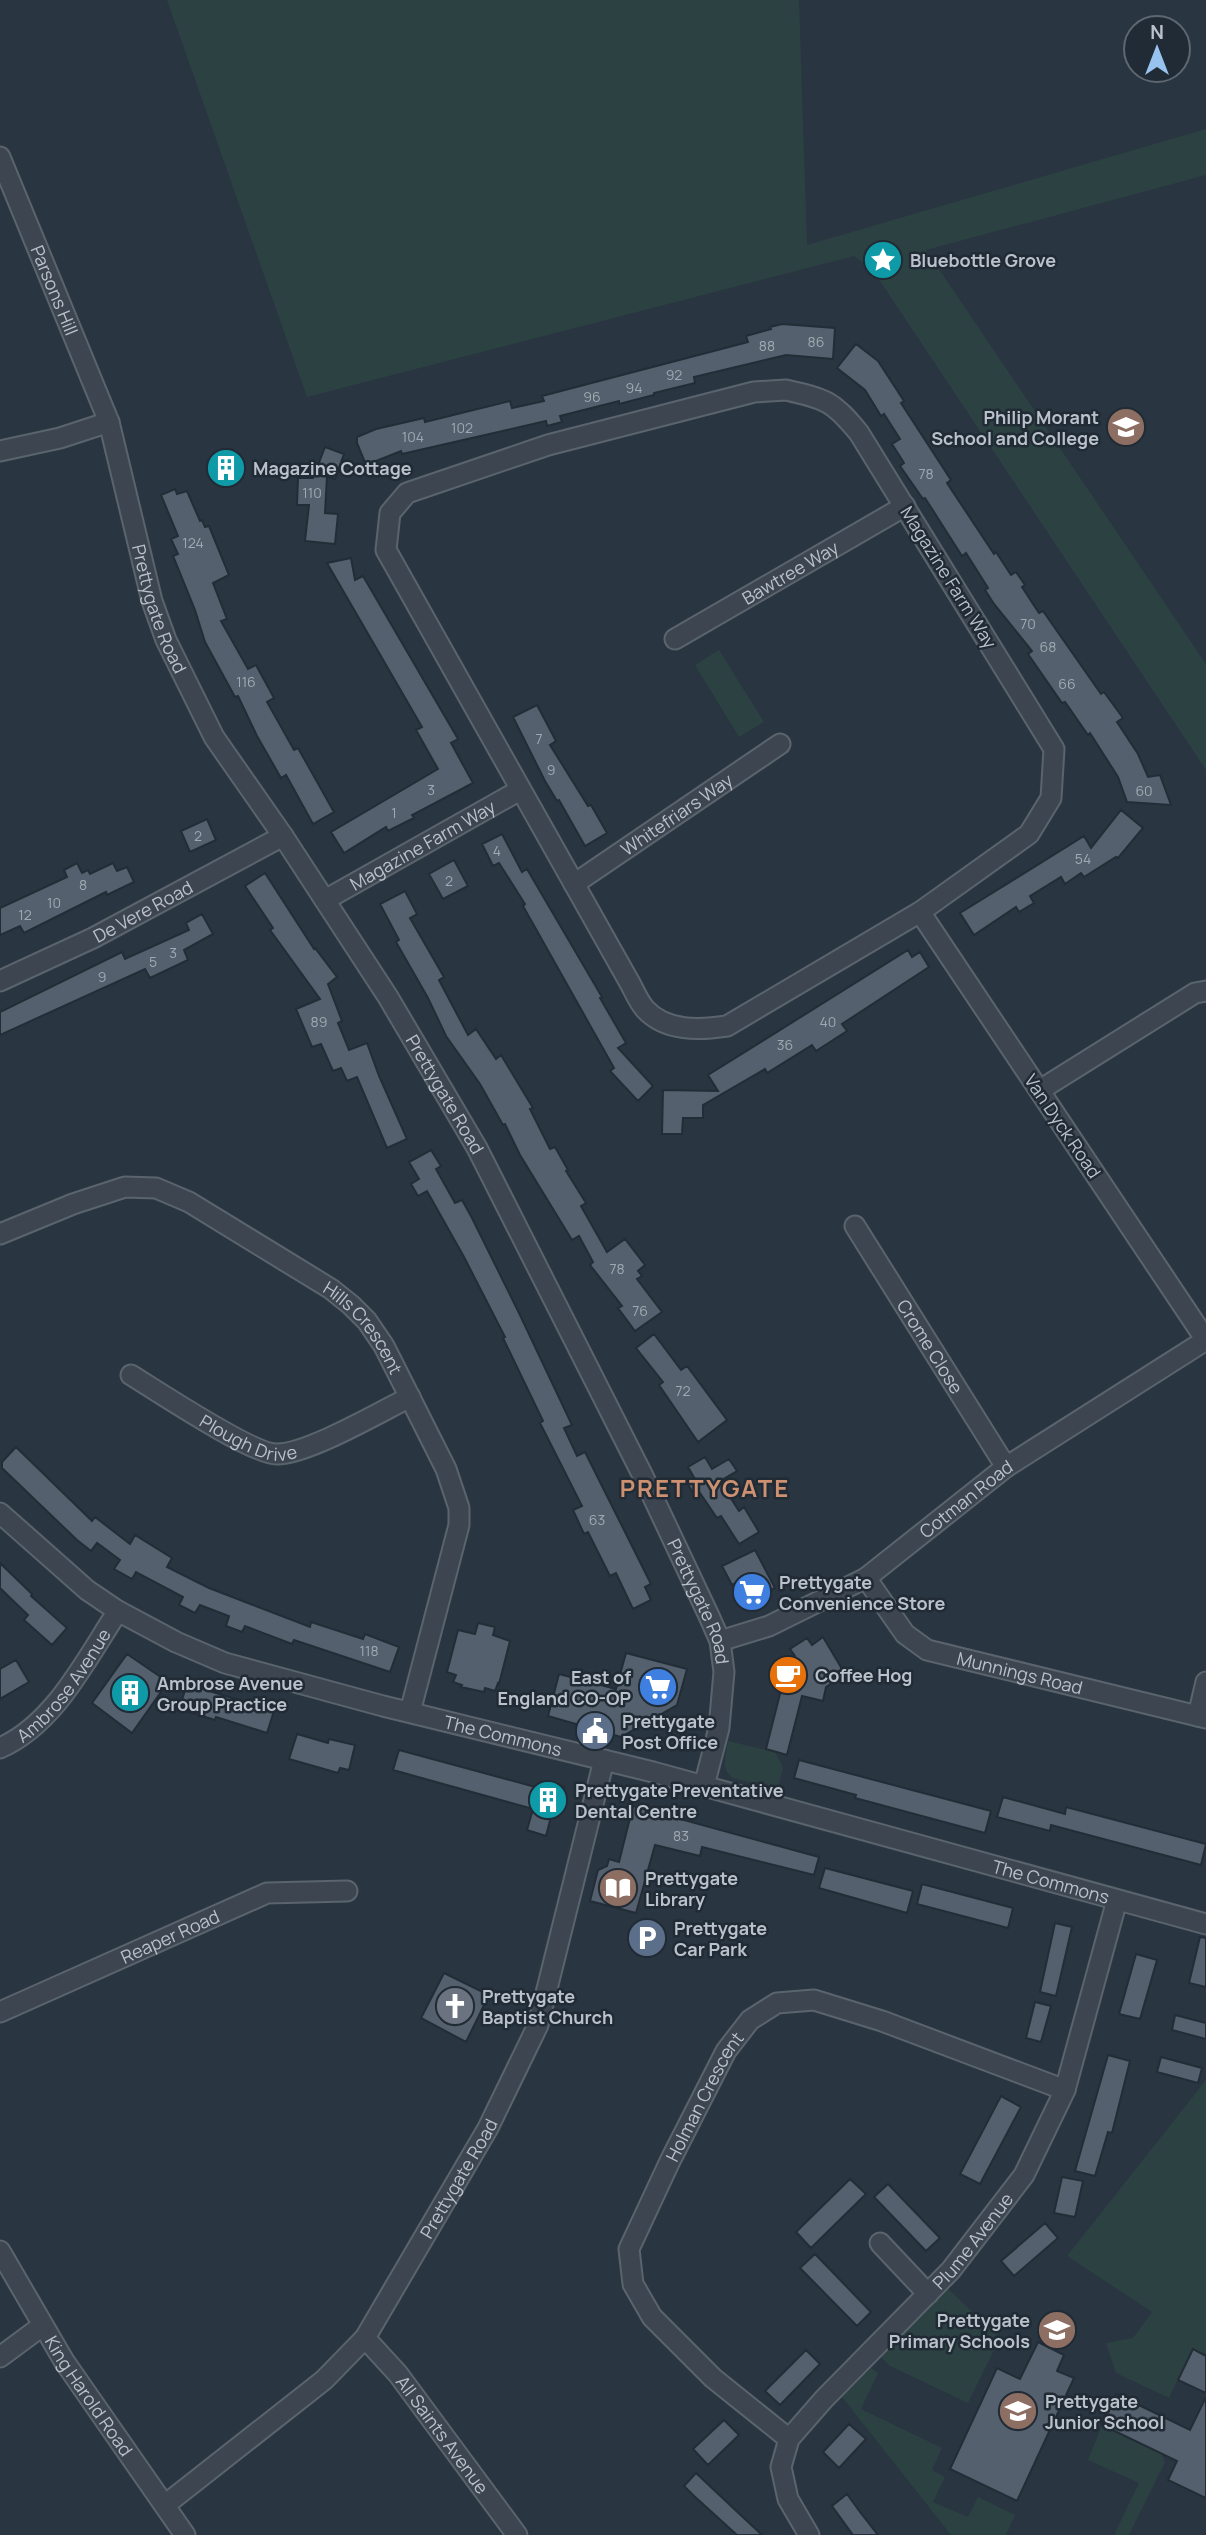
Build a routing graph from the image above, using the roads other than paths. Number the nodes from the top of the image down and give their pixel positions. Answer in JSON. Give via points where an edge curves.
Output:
{"nodes":[{"id":1,"x":0,"y":157,"type":"edge"},
{"id":2,"x":110,"y":422,"type":"junction"},
{"id":3,"x":0,"y":451,"type":"edge"},
{"id":4,"x":905,"y":506,"type":"junction"},
{"id":5,"x":675,"y":639,"type":"dead end"},
{"id":6,"x":780,"y":744,"type":"dead end"},
{"id":7,"x":520,"y":790,"type":"junction"},
{"id":8,"x":283,"y":836,"type":"junction"},
{"id":9,"x":574,"y":884,"type":"junction"},
{"id":10,"x":325,"y":900,"type":"junction"},
{"id":11,"x":920,"y":912,"type":"junction"},
{"id":12,"x":0,"y":981,"type":"edge"},
{"id":13,"x":1206,"y":991,"type":"edge"},
{"id":14,"x":1040,"y":1090,"type":"junction"},
{"id":15,"x":855,"y":1226,"type":"dead end"},
{"id":16,"x":0,"y":1234,"type":"edge"},
{"id":17,"x":1206,"y":1340,"type":"edge"},
{"id":18,"x":131,"y":1375,"type":"dead end"},
{"id":19,"x":410,"y":1397,"type":"junction"},
{"id":20,"x":1006,"y":1467,"type":"junction"},
{"id":21,"x":0,"y":1513,"type":"edge"},
{"id":22,"x":866,"y":1578,"type":"junction"},
{"id":23,"x":118,"y":1611,"type":"junction"},
{"id":24,"x":719,"y":1641,"type":"junction"},
{"id":25,"x":1206,"y":1682,"type":"edge"},
{"id":26,"x":410,"y":1712,"type":"junction"},
{"id":27,"x":1202,"y":1717,"type":"edge"},
{"id":28,"x":0,"y":1748,"type":"edge"},
{"id":29,"x":604,"y":1760,"type":"junction"},
{"id":30,"x":704,"y":1786,"type":"junction"},
{"id":31,"x":347,"y":1892,"type":"dead end"},
{"id":32,"x":1117,"y":1900,"type":"junction"},
{"id":33,"x":1206,"y":1924,"type":"edge"},
{"id":34,"x":0,"y":2012,"type":"edge"},
{"id":35,"x":1065,"y":2090,"type":"junction"},
{"id":36,"x":880,"y":2243,"type":"dead end"},
{"id":37,"x":0,"y":2251,"type":"edge"},
{"id":38,"x":928,"y":2294,"type":"junction"},
{"id":39,"x":42,"y":2326,"type":"junction"},
{"id":40,"x":365,"y":2337,"type":"junction"},
{"id":41,"x":0,"y":2357,"type":"edge"},
{"id":42,"x":789,"y":2439,"type":"junction"},
{"id":43,"x":165,"y":2505,"type":"junction"},
{"id":44,"x":184,"y":2535,"type":"edge"},
{"id":45,"x":517,"y":2535,"type":"edge"},
{"id":46,"x":808,"y":2535,"type":"edge"}],
"edges":[{"from":1,"to":2,"type":"street","name":"Parsons Hill"},
{"from":2,"to":3,"type":"street"},
{"from":2,"to":8,"type":"street","name":"Prettygate Road","via":[[152,601],[166,640],[214,737]]},
{"from":4,"to":5,"type":"street","name":"Bawtree Way"},
{"from":4,"to":7,"type":"street","name":"Magazine Farm Way","via":[[841,410],[819,398],[786,390],[754,393],[548,445],[407,493],[390,513],[386,550]]},
{"from":4,"to":11,"type":"street","name":"Magazine Farm Way","via":[[1055,750],[1051,798],[1029,834]]},
{"from":6,"to":9,"type":"street","name":"Whitefriars Way"},
{"from":7,"to":9,"type":"street","name":"Magazine Farm Way"},
{"from":7,"to":10,"type":"street","name":"Magazine Farm Way"},
{"from":8,"to":10,"type":"street","name":"Prettygate Road"},
{"from":8,"to":12,"type":"street","name":"De Vere Road","via":[[93,938]]},
{"from":9,"to":11,"type":"street","name":"Magazine Farm Way","via":[[645,1009],[666,1023],[697,1031],[727,1026]]},
{"from":10,"to":24,"type":"street","name":"Prettygate Road","via":[[477,1148],[643,1476]]},
{"from":11,"to":14,"type":"street","name":"Van Dyck Road"},
{"from":13,"to":14,"type":"street","via":[[1195,993]]},
{"from":14,"to":17,"type":"street","name":"Van Dyck Road"},
{"from":15,"to":20,"type":"street","name":"Crome Close"},
{"from":16,"to":19,"type":"street","name":"Hills Crescent","via":[[125,1187],[156,1188],[190,1202],[352,1305],[384,1346]]},
{"from":17,"to":20,"type":"street","name":"Cotman Road"},
{"from":18,"to":19,"type":"street","name":"Plough Drive","via":[[249,1446],[276,1455],[338,1433]]},
{"from":19,"to":26,"type":"street","name":"Hills Crescent","via":[[446,1469],[459,1508],[453,1548]]},
{"from":20,"to":22,"type":"street","name":"Cotman Road"},
{"from":21,"to":23,"type":"street","name":"The Commons","via":[[87,1590]]},
{"from":22,"to":24,"type":"street","name":"Cotman Road","via":[[769,1626]]},
{"from":22,"to":27,"type":"street","name":"Munnings Road","via":[[905,1634],[927,1650]]},
{"from":23,"to":26,"type":"street","name":"The Commons","via":[[225,1662]]},
{"from":23,"to":28,"type":"street","name":"Ambrose Avenue","via":[[65,1691],[15,1741]]},
{"from":24,"to":30,"type":"street","name":"Prettygate Road","via":[[724,1671],[719,1728]]},
{"from":25,"to":27,"type":"street"},
{"from":26,"to":29,"type":"street","name":"The Commons"},
{"from":29,"to":30,"type":"street","name":"The Commons"},
{"from":29,"to":40,"type":"street","name":"Prettygate Road","via":[[538,2025],[488,2128]]},
{"from":30,"to":32,"type":"street","name":"The Commons"},
{"from":31,"to":34,"type":"street","name":"Reaper Road","via":[[267,1893]]},
{"from":32,"to":33,"type":"street","name":"The Commons"},
{"from":32,"to":35,"type":"street","name":"Plume Avenue"},
{"from":35,"to":38,"type":"street","name":"Plume Avenue","via":[[1024,2175]]},
{"from":35,"to":42,"type":"street","name":"Holman Crescent","via":[[814,2000],[777,2003],[750,2020],[726,2051],[629,2249],[632,2284],[652,2317],[713,2378]]},
{"from":36,"to":38,"type":"street"},
{"from":37,"to":39,"type":"street","name":"King Harold Road"},
{"from":38,"to":42,"type":"street","name":"Plume Avenue"},
{"from":39,"to":41,"type":"street"},
{"from":39,"to":43,"type":"street","name":"King Harold Road"},
{"from":40,"to":43,"type":"street","name":"Prettygate Road","via":[[324,2380]]},
{"from":40,"to":45,"type":"street","name":"All Saints Avenue","via":[[398,2374]]},
{"from":42,"to":46,"type":"street","name":"Plume Avenue","via":[[781,2467],[788,2499]]},
{"from":43,"to":44,"type":"street","name":"King Harold Road"}]}
